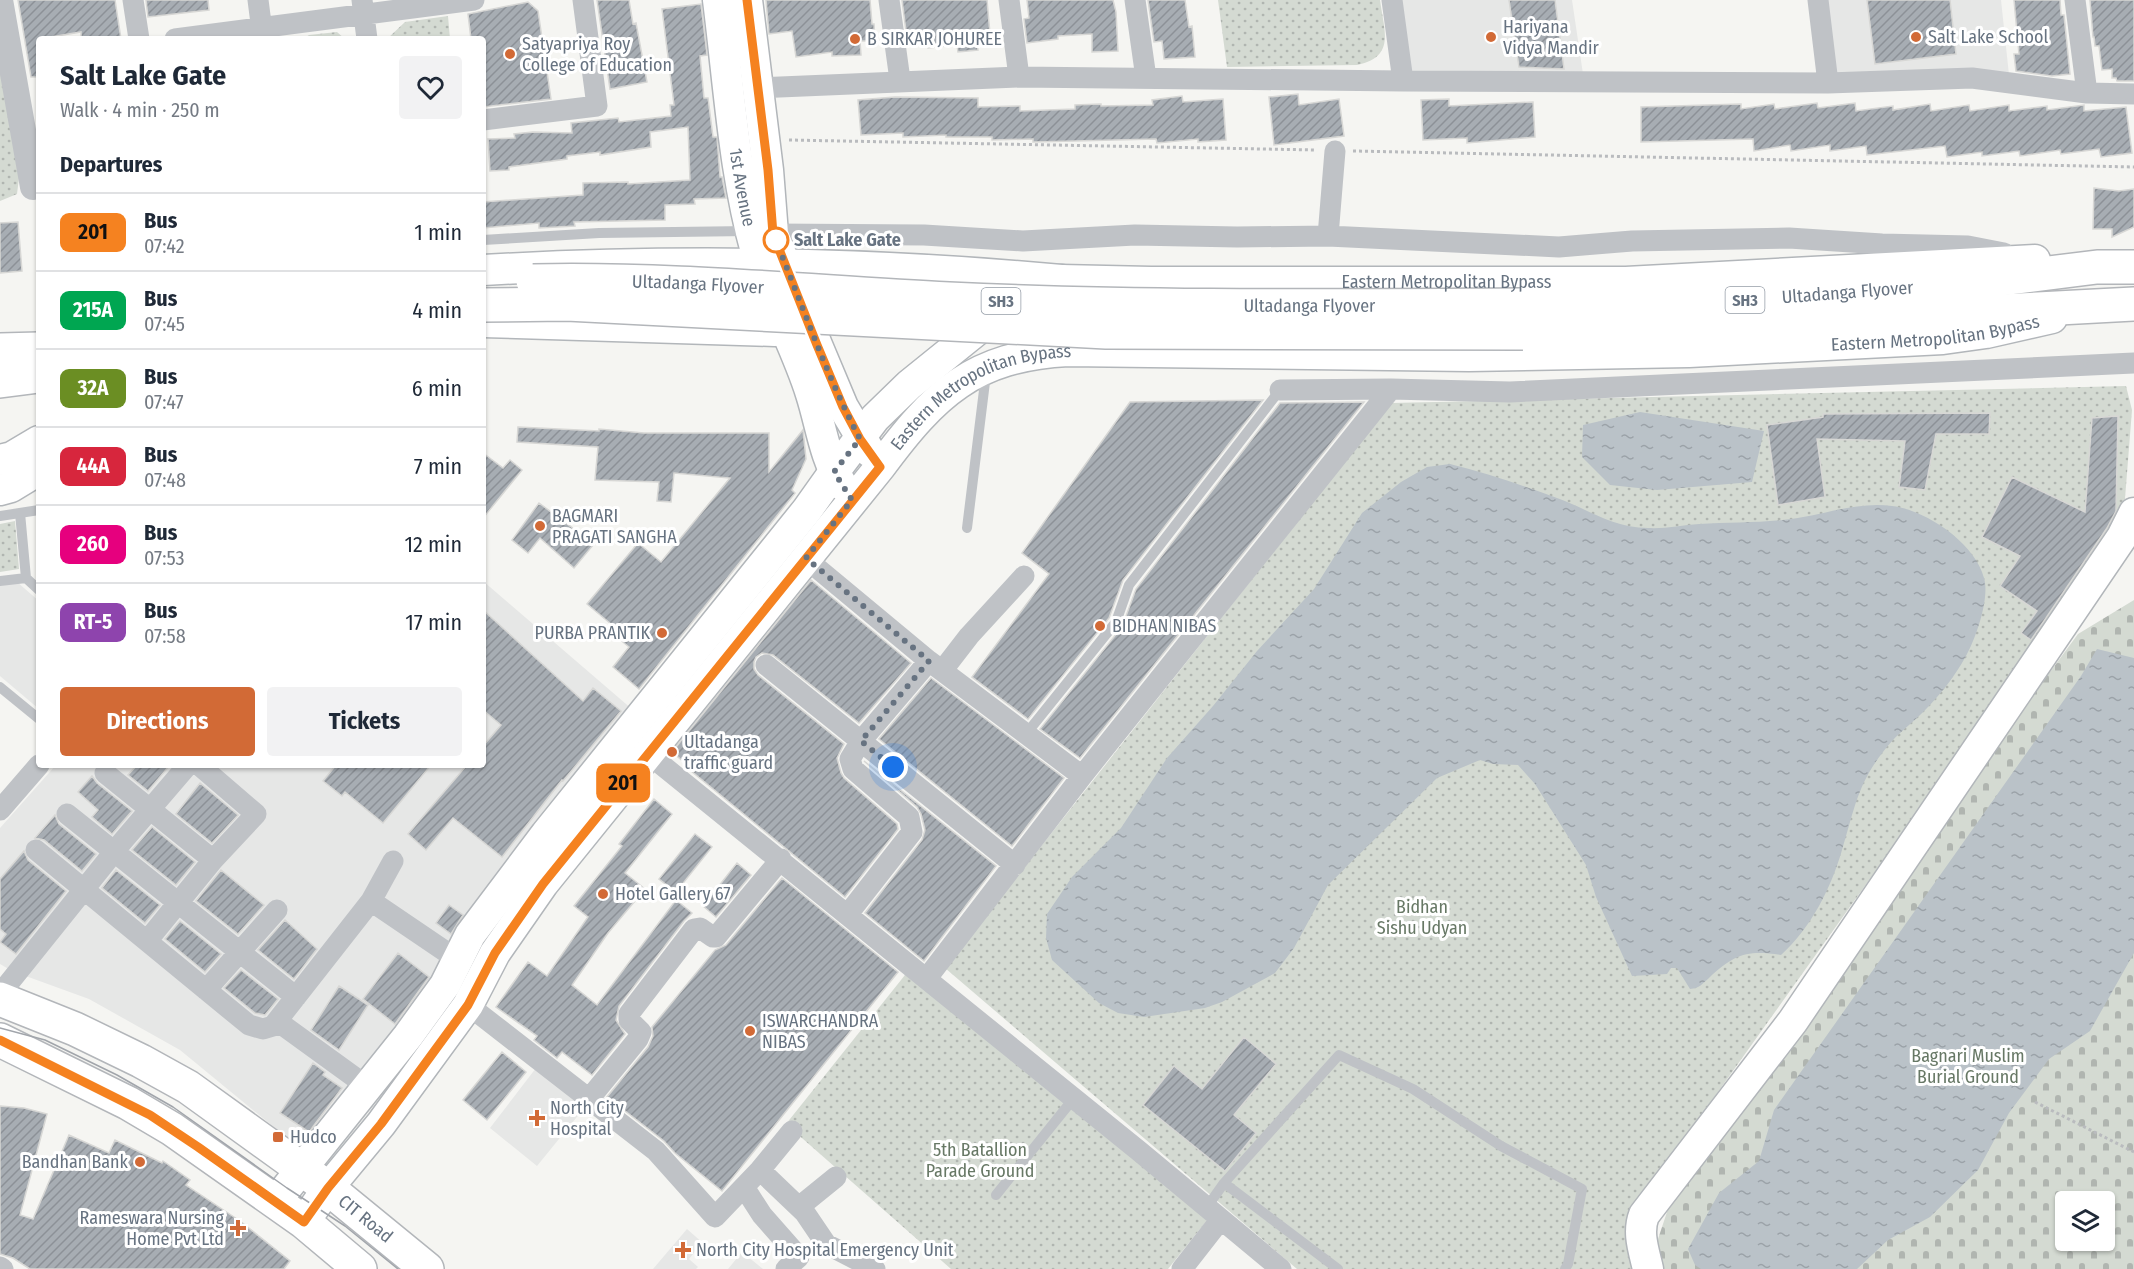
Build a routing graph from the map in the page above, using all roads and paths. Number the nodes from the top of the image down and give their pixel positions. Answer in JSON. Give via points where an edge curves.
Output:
{"nodes":[{"id":1,"x":0,"y":0,"type":"edge"},
{"id":2,"x":133,"y":0,"type":"edge"},
{"id":3,"x":258,"y":0,"type":"edge"},
{"id":4,"x":474,"y":0,"type":"edge"},
{"id":5,"x":583,"y":0,"type":"edge"},
{"id":6,"x":718,"y":0,"type":"edge"},
{"id":7,"x":747,"y":0,"type":"edge"},
{"id":8,"x":889,"y":0,"type":"edge"},
{"id":9,"x":1009,"y":0,"type":"edge"},
{"id":10,"x":1136,"y":0,"type":"edge"},
{"id":11,"x":1392,"y":0,"type":"edge"},
{"id":12,"x":1818,"y":0,"type":"edge"},
{"id":13,"x":2075,"y":0,"type":"edge"},
{"id":14,"x":363,"y":8,"type":"edge"},
{"id":15,"x":262,"y":34,"type":"edge"},
{"id":16,"x":139,"y":36,"type":"edge"},
{"id":17,"x":227,"y":36,"type":"edge"},
{"id":18,"x":367,"y":36,"type":"edge"},
{"id":19,"x":1019,"y":77,"type":"junction"},
{"id":20,"x":1146,"y":78,"type":"junction"},
{"id":21,"x":900,"y":80,"type":"junction"},
{"id":22,"x":1403,"y":81,"type":"junction"},
{"id":23,"x":1828,"y":83,"type":"junction"},
{"id":24,"x":758,"y":87,"type":"junction"},
{"id":25,"x":2087,"y":93,"type":"junction"},
{"id":26,"x":2134,"y":94,"type":"edge"},
{"id":27,"x":486,"y":120,"type":"edge"},
{"id":28,"x":788,"y":140,"type":"dead end"},
{"id":29,"x":1335,"y":151,"type":"junction"},
{"id":30,"x":2134,"y":167,"type":"edge"},
{"id":31,"x":33,"y":188,"type":"dead end"},
{"id":32,"x":762,"y":232,"type":"junction"},
{"id":33,"x":1328,"y":236,"type":"junction"},
{"id":34,"x":486,"y":240,"type":"edge"},
{"id":35,"x":2020,"y":261,"type":"junction"},
{"id":36,"x":773,"y":263,"type":"junction"},
{"id":37,"x":2134,"y":265,"type":"edge"},
{"id":38,"x":486,"y":270,"type":"edge"},
{"id":39,"x":1061,"y":280,"type":"junction"},
{"id":40,"x":486,"y":283,"type":"edge"},
{"id":41,"x":2125,"y":304,"type":"edge"},
{"id":42,"x":486,"y":306,"type":"edge"},
{"id":43,"x":1522,"y":319,"type":"junction"},
{"id":44,"x":486,"y":322,"type":"edge"},
{"id":45,"x":799,"y":332,"type":"junction"},
{"id":46,"x":36,"y":349,"type":"edge"},
{"id":47,"x":0,"y":350,"type":"edge"},
{"id":48,"x":2134,"y":363,"type":"edge"},
{"id":49,"x":987,"y":366,"type":"junction"},
{"id":50,"x":36,"y":376,"type":"edge"},
{"id":51,"x":0,"y":381,"type":"edge"},
{"id":52,"x":1391,"y":389,"type":"junction"},
{"id":53,"x":1280,"y":390,"type":"joint"},
{"id":54,"x":860,"y":439,"type":"junction"},
{"id":55,"x":36,"y":443,"type":"edge"},
{"id":56,"x":0,"y":460,"type":"edge"},
{"id":57,"x":880,"y":467,"type":"junction"},
{"id":58,"x":36,"y":472,"type":"edge"},
{"id":59,"x":834,"y":472,"type":"junction"},
{"id":60,"x":0,"y":490,"type":"edge"},
{"id":61,"x":852,"y":500,"type":"junction"},
{"id":62,"x":36,"y":510,"type":"edge"},
{"id":63,"x":20,"y":513,"type":"junction"},
{"id":64,"x":2134,"y":513,"type":"edge"},
{"id":65,"x":0,"y":516,"type":"edge"},
{"id":66,"x":967,"y":528,"type":"dead end"},
{"id":67,"x":806,"y":558,"type":"junction"},
{"id":68,"x":1024,"y":576,"type":"dead end"},
{"id":69,"x":26,"y":578,"type":"junction"},
{"id":70,"x":0,"y":581,"type":"edge"},
{"id":71,"x":36,"y":587,"type":"edge"},
{"id":72,"x":766,"y":665,"type":"dead end"},
{"id":73,"x":936,"y":666,"type":"junction"},
{"id":74,"x":0,"y":687,"type":"edge"},
{"id":75,"x":36,"y":717,"type":"edge"},
{"id":76,"x":1026,"y":734,"type":"junction"},
{"id":77,"x":861,"y":741,"type":"junction"},
{"id":78,"x":647,"y":753,"type":"junction"},
{"id":79,"x":36,"y":768,"type":"edge"},
{"id":80,"x":185,"y":768,"type":"edge"},
{"id":81,"x":202,"y":768,"type":"edge"},
{"id":82,"x":105,"y":773,"type":"dead end"},
{"id":83,"x":1082,"y":777,"type":"junction"},
{"id":84,"x":0,"y":810,"type":"edge"},
{"id":85,"x":150,"y":810,"type":"junction"},
{"id":86,"x":68,"y":814,"type":"dead end"},
{"id":87,"x":36,"y":850,"type":"dead end"},
{"id":88,"x":114,"y":852,"type":"junction"},
{"id":89,"x":213,"y":860,"type":"junction"},
{"id":90,"x":781,"y":860,"type":"junction"},
{"id":91,"x":393,"y":861,"type":"dead end"},
{"id":92,"x":1015,"y":866,"type":"junction"},
{"id":93,"x":84,"y":890,"type":"junction"},
{"id":94,"x":371,"y":901,"type":"junction"},
{"id":95,"x":178,"y":903,"type":"junction"},
{"id":96,"x":277,"y":910,"type":"dead end"},
{"id":97,"x":848,"y":914,"type":"junction"},
{"id":98,"x":147,"y":941,"type":"junction"},
{"id":99,"x":240,"y":952,"type":"junction"},
{"id":100,"x":458,"y":960,"type":"junction"},
{"id":101,"x":927,"y":978,"type":"junction"},
{"id":102,"x":207,"y":990,"type":"junction"},
{"id":103,"x":0,"y":996,"type":"edge"},
{"id":104,"x":296,"y":997,"type":"junction"},
{"id":105,"x":468,"y":1005,"type":"junction"},
{"id":106,"x":277,"y":1021,"type":"junction"},
{"id":107,"x":0,"y":1040,"type":"edge"},
{"id":108,"x":368,"y":1087,"type":"junction"},
{"id":109,"x":589,"y":1098,"type":"junction"},
{"id":110,"x":1074,"y":1098,"type":"junction"},
{"id":111,"x":2035,"y":1102,"type":"dead end"},
{"id":112,"x":792,"y":1131,"type":"dead end"},
{"id":113,"x":2134,"y":1152,"type":"edge"},
{"id":114,"x":302,"y":1169,"type":"junction"},
{"id":115,"x":760,"y":1170,"type":"junction"},
{"id":116,"x":836,"y":1177,"type":"dead end"},
{"id":117,"x":1224,"y":1184,"type":"junction"},
{"id":118,"x":744,"y":1187,"type":"junction"},
{"id":119,"x":328,"y":1188,"type":"junction"},
{"id":120,"x":996,"y":1195,"type":"dead end"},
{"id":121,"x":276,"y":1202,"type":"junction"},
{"id":122,"x":799,"y":1207,"type":"junction"},
{"id":123,"x":1214,"y":1213,"type":"junction"},
{"id":124,"x":304,"y":1222,"type":"junction"},
{"id":125,"x":345,"y":1264,"type":"edge"},
{"id":126,"x":427,"y":1269,"type":"edge"},
{"id":127,"x":786,"y":1269,"type":"edge"},
{"id":128,"x":875,"y":1269,"type":"edge"},
{"id":129,"x":1182,"y":1269,"type":"edge"},
{"id":130,"x":1281,"y":1269,"type":"edge"},
{"id":131,"x":1338,"y":1269,"type":"edge"},
{"id":132,"x":1565,"y":1269,"type":"edge"},
{"id":133,"x":1648,"y":1269,"type":"edge"}],
"edges":[{"from":1,"to":31,"type":"street"},
{"from":2,"to":16,"type":"street"},
{"from":3,"to":15,"type":"street"},
{"from":4,"to":14,"type":"street"},
{"from":5,"to":27,"type":"street","via":[[597,106]]},
{"from":6,"to":32,"type":"main road","name":"1st Avenue","via":[[742,193]]},
{"from":7,"to":24,"type":"main road"},
{"from":8,"to":21,"type":"street"},
{"from":9,"to":19,"type":"street"},
{"from":10,"to":20,"type":"street"},
{"from":11,"to":22,"type":"street"},
{"from":12,"to":23,"type":"street"},
{"from":13,"to":25,"type":"street"},
{"from":14,"to":15,"type":"street"},
{"from":14,"to":18,"type":"street"},
{"from":15,"to":17,"type":"street"},
{"from":19,"to":20,"type":"street"},
{"from":19,"to":21,"type":"street"},
{"from":20,"to":22,"type":"street"},
{"from":21,"to":24,"type":"street"},
{"from":22,"to":23,"type":"street"},
{"from":23,"to":25,"type":"street","via":[[1971,78]]},
{"from":24,"to":32,"type":"main road","via":[[768,170]]},
{"from":25,"to":26,"type":"street"},
{"from":28,"to":29,"type":"path"},
{"from":29,"to":30,"type":"path"},
{"from":29,"to":33,"type":"street"},
{"from":32,"to":33,"type":"street","via":[[1023,241],[1135,235]]},
{"from":32,"to":34,"type":"lane","via":[[600,233]]},
{"from":32,"to":36,"type":"main road"},
{"from":33,"to":35,"type":"street","via":[[1559,247],[1632,241],[1789,238],[1968,246],[2001,252]]},
{"from":35,"to":37,"type":"main road","name":"Eastern Metropolitan Bypass","via":[[2079,257]]},
{"from":35,"to":39,"type":"main road","name":"Eastern Metropolitan Bypass","via":[[1626,282]]},
{"from":36,"to":38,"type":"main road"},
{"from":36,"to":39,"type":"main road","via":[[968,271]]},
{"from":36,"to":45,"type":"main road"},
{"from":37,"to":43,"type":"main road","name":"Ultadanga Flyover","number":"SH3","via":[[1969,283],[1648,305]]},
{"from":39,"to":54,"type":"main road","name":"Eastern Metropolitan Bypass","via":[[1042,286],[997,314],[951,350],[909,384]]},
{"from":40,"to":43,"type":"main road","name":"Ultadanga Flyover","number":"SH3","bridge":true,"via":[[607,281],[950,299]]},
{"from":41,"to":43,"type":"main road","name":"Ultadanga Flyover","number":"SH3","via":[[1630,334]]},
{"from":41,"to":49,"type":"main road","name":"Eastern Metropolitan Bypass","via":[[1943,339],[1468,357],[1068,351],[1037,352]]},
{"from":42,"to":43,"type":"main road","name":"Ultadanga Flyover","number":"SH3","bridge":true,"via":[[567,304],[1106,332]]},
{"from":44,"to":45,"type":"main road"},
{"from":45,"to":54,"type":"main road"},
{"from":45,"to":59,"type":"main road"},
{"from":46,"to":47,"type":"main road"},
{"from":48,"to":52,"type":"street","via":[[1510,392]]},
{"from":49,"to":57,"type":"main road","name":"Eastern Metropolitan Bypass","via":[[936,401]]},
{"from":49,"to":66,"type":"lane"},
{"from":50,"to":51,"type":"main road"},
{"from":52,"to":53,"type":"street"},
{"from":52,"to":83,"type":"street"},
{"from":53,"to":76,"type":"lane","via":[[1129,585],[1116,622]]},
{"from":54,"to":57,"type":"main road"},
{"from":54,"to":59,"type":"main road","name":"Eastern Metropolitan Bypass"},
{"from":55,"to":56,"type":"main road"},
{"from":57,"to":61,"type":"main road","name":"Eastern Metropolitan Bypass"},
{"from":58,"to":60,"type":"main road","via":[[11,488]]},
{"from":59,"to":61,"type":"main road"},
{"from":59,"to":100,"type":"main road","name":"Eastern Metropolitan Bypass","via":[[546,834],[470,935]]},
{"from":61,"to":67,"type":"main road","name":"Eastern Metropolitan Bypass"},
{"from":62,"to":63,"type":"lane"},
{"from":63,"to":65,"type":"lane"},
{"from":63,"to":69,"type":"lane"},
{"from":64,"to":133,"type":"main road","via":[[2122,537],[1793,1021],[1644,1215],[1640,1235]]},
{"from":67,"to":73,"type":"street"},
{"from":67,"to":78,"type":"main road","name":"Eastern Metropolitan Bypass"},
{"from":68,"to":73,"type":"street"},
{"from":69,"to":70,"type":"lane"},
{"from":69,"to":71,"type":"lane"},
{"from":72,"to":77,"type":"street"},
{"from":73,"to":76,"type":"street"},
{"from":73,"to":77,"type":"street"},
{"from":74,"to":75,"type":"lane"},
{"from":76,"to":83,"type":"street"},
{"from":77,"to":92,"type":"street"},
{"from":77,"to":97,"type":"street","via":[[850,759],[853,769],[909,817],[912,831]]},
{"from":78,"to":90,"type":"street"},
{"from":78,"to":105,"type":"main road","name":"Eastern Metropolitan Bypass","via":[[537,892],[495,953]]},
{"from":79,"to":84,"type":"street"},
{"from":80,"to":85,"type":"street"},
{"from":81,"to":89,"type":"street","via":[[256,814]]},
{"from":82,"to":85,"type":"street"},
{"from":83,"to":92,"type":"street"},
{"from":85,"to":88,"type":"street"},
{"from":85,"to":89,"type":"street"},
{"from":86,"to":88,"type":"street"},
{"from":87,"to":93,"type":"street"},
{"from":88,"to":93,"type":"street"},
{"from":88,"to":95,"type":"street"},
{"from":89,"to":95,"type":"street"},
{"from":90,"to":97,"type":"street"},
{"from":90,"to":109,"type":"street","via":[[716,937],[694,929],[628,1014],[640,1032],[638,1039]]},
{"from":91,"to":94,"type":"street"},
{"from":92,"to":101,"type":"street"},
{"from":93,"to":98,"type":"street"},
{"from":93,"to":103,"type":"street"},
{"from":94,"to":100,"type":"street"},
{"from":94,"to":104,"type":"street"},
{"from":95,"to":98,"type":"street"},
{"from":95,"to":99,"type":"street"},
{"from":96,"to":99,"type":"street"},
{"from":97,"to":101,"type":"street"},
{"from":98,"to":102,"type":"street"},
{"from":99,"to":102,"type":"street"},
{"from":99,"to":104,"type":"street"},
{"from":100,"to":108,"type":"main road","name":"Eastern Metropolitan Bypass","via":[[445,985]]},
{"from":101,"to":110,"type":"street"},
{"from":102,"to":106,"type":"street","via":[[249,1025],[263,1029]]},
{"from":103,"to":114,"type":"main road","name":"CIT Road","via":[[180,1083]]},
{"from":104,"to":106,"type":"street"},
{"from":105,"to":109,"type":"street"},
{"from":105,"to":119,"type":"main road","name":"Eastern Metropolitan Bypass","via":[[381,1124]]},
{"from":106,"to":108,"type":"street"},
{"from":107,"to":121,"type":"main road","via":[[150,1115]]},
{"from":108,"to":114,"type":"main road","name":"Eastern Metropolitan Bypass"},
{"from":109,"to":118,"type":"street","via":[[656,1151],[715,1217]]},
{"from":110,"to":120,"type":"lane"},
{"from":110,"to":123,"type":"street"},
{"from":111,"to":113,"type":"path"},
{"from":112,"to":115,"type":"street"},
{"from":114,"to":119,"type":"main road","name":"CIT Road"},
{"from":114,"to":121,"type":"main road","name":"Eastern Metropolitan Bypass"},
{"from":115,"to":118,"type":"street"},
{"from":115,"to":122,"type":"street"},
{"from":116,"to":122,"type":"street"},
{"from":117,"to":123,"type":"lane"},
{"from":117,"to":131,"type":"lane"},
{"from":117,"to":132,"type":"lane","via":[[1340,1055],[1413,1089],[1501,1146],[1582,1189]]},
{"from":118,"to":127,"type":"street","via":[[762,1215],[799,1257]]},
{"from":119,"to":124,"type":"main road","name":"Eastern Metropolitan Bypass"},
{"from":119,"to":126,"type":"main road","name":"CIT Road"},
{"from":121,"to":124,"type":"main road"},
{"from":122,"to":128,"type":"street","via":[[826,1244]]},
{"from":123,"to":129,"type":"street"},
{"from":123,"to":130,"type":"street"},
{"from":124,"to":125,"type":"main road"}]}
